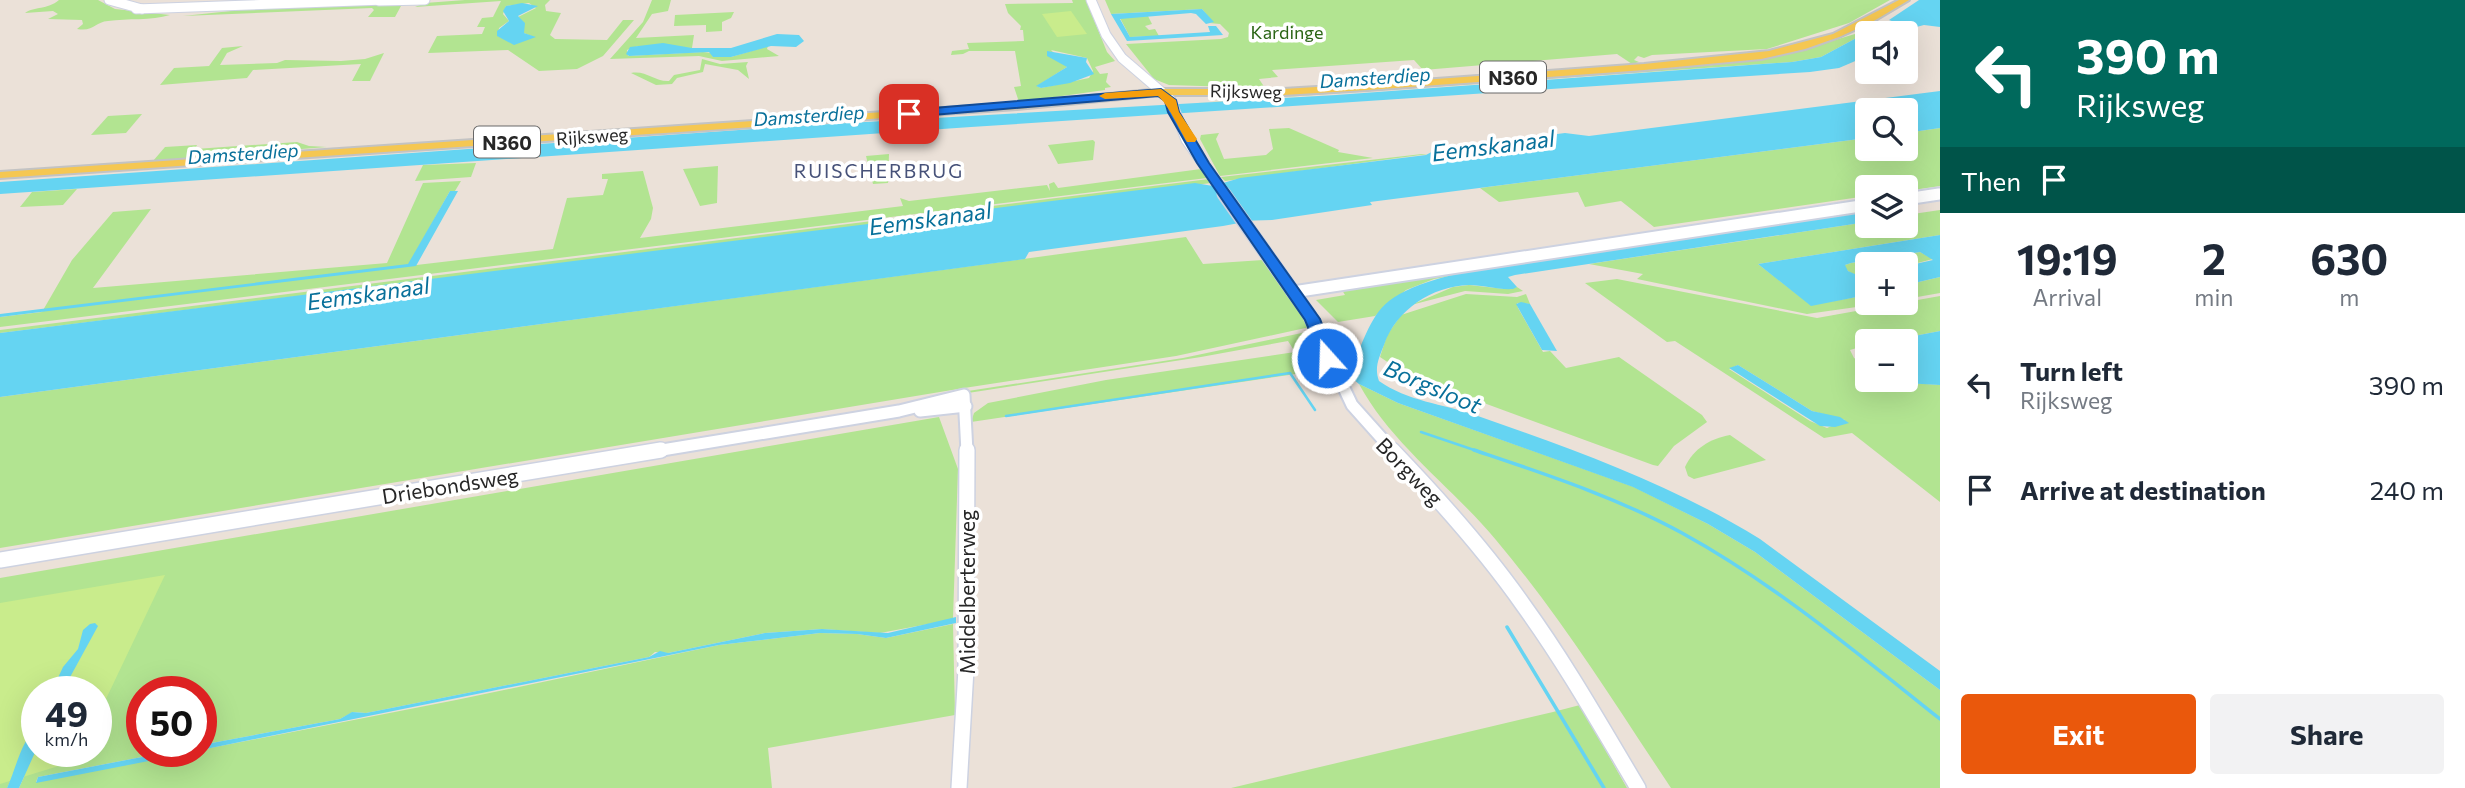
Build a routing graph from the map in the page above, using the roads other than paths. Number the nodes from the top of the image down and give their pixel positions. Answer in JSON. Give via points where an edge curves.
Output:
{"nodes":[{"id":1,"x":109,"y":0,"type":"edge"},
{"id":2,"x":385,"y":0,"type":"edge"},
{"id":3,"x":425,"y":0,"type":"edge"},
{"id":4,"x":1091,"y":0,"type":"edge"},
{"id":5,"x":1905,"y":0,"type":"edge"},
{"id":6,"x":375,"y":1,"type":"edge"},
{"id":7,"x":1768,"y":54,"type":"junction"},
{"id":8,"x":1132,"y":69,"type":"joint"},
{"id":9,"x":1166,"y":103,"type":"junction"},
{"id":10,"x":0,"y":176,"type":"edge"},
{"id":11,"x":1940,"y":194,"type":"edge"},
{"id":12,"x":1918,"y":197,"type":"edge"},
{"id":13,"x":1855,"y":207,"type":"edge"},
{"id":14,"x":1293,"y":292,"type":"junction"},
{"id":15,"x":965,"y":401,"type":"joint"},
{"id":16,"x":0,"y":560,"type":"edge"},
{"id":17,"x":959,"y":788,"type":"edge"},
{"id":18,"x":1639,"y":788,"type":"edge"}],
"edges":[{"from":1,"to":6,"type":"street","via":[[161,11]]},
{"from":2,"to":6,"type":"street"},
{"from":3,"to":6,"type":"street"},
{"from":4,"to":8,"type":"main road","via":[[1109,40]]},
{"from":5,"to":7,"type":"main road","name":"Rijksweg","number":"N360","via":[[1850,32]]},
{"from":7,"to":9,"type":"main road","name":"Rijksweg","number":"N360"},
{"from":7,"to":9,"type":"main road","name":"Rijksweg","number":"N360","via":[[1686,66]]},
{"from":8,"to":9,"type":"street","name":"Borgweg","via":[[1134,77]]},
{"from":9,"to":10,"type":"main road","name":"Rijksweg","number":"N360","via":[[1017,106]]},
{"from":9,"to":14,"type":"street","name":"Borgweg","via":[[1185,139]]},
{"from":11,"to":12,"type":"main road"},
{"from":13,"to":14,"type":"street"},
{"from":14,"to":18,"type":"street","name":"Borgweg","via":[[1317,327],[1334,374],[1355,410],[1482,550],[1553,647]]},
{"from":15,"to":16,"type":"street","name":"Driebondsweg"},
{"from":15,"to":17,"type":"street","name":"Middelberterweg","via":[[967,669]]}]}
